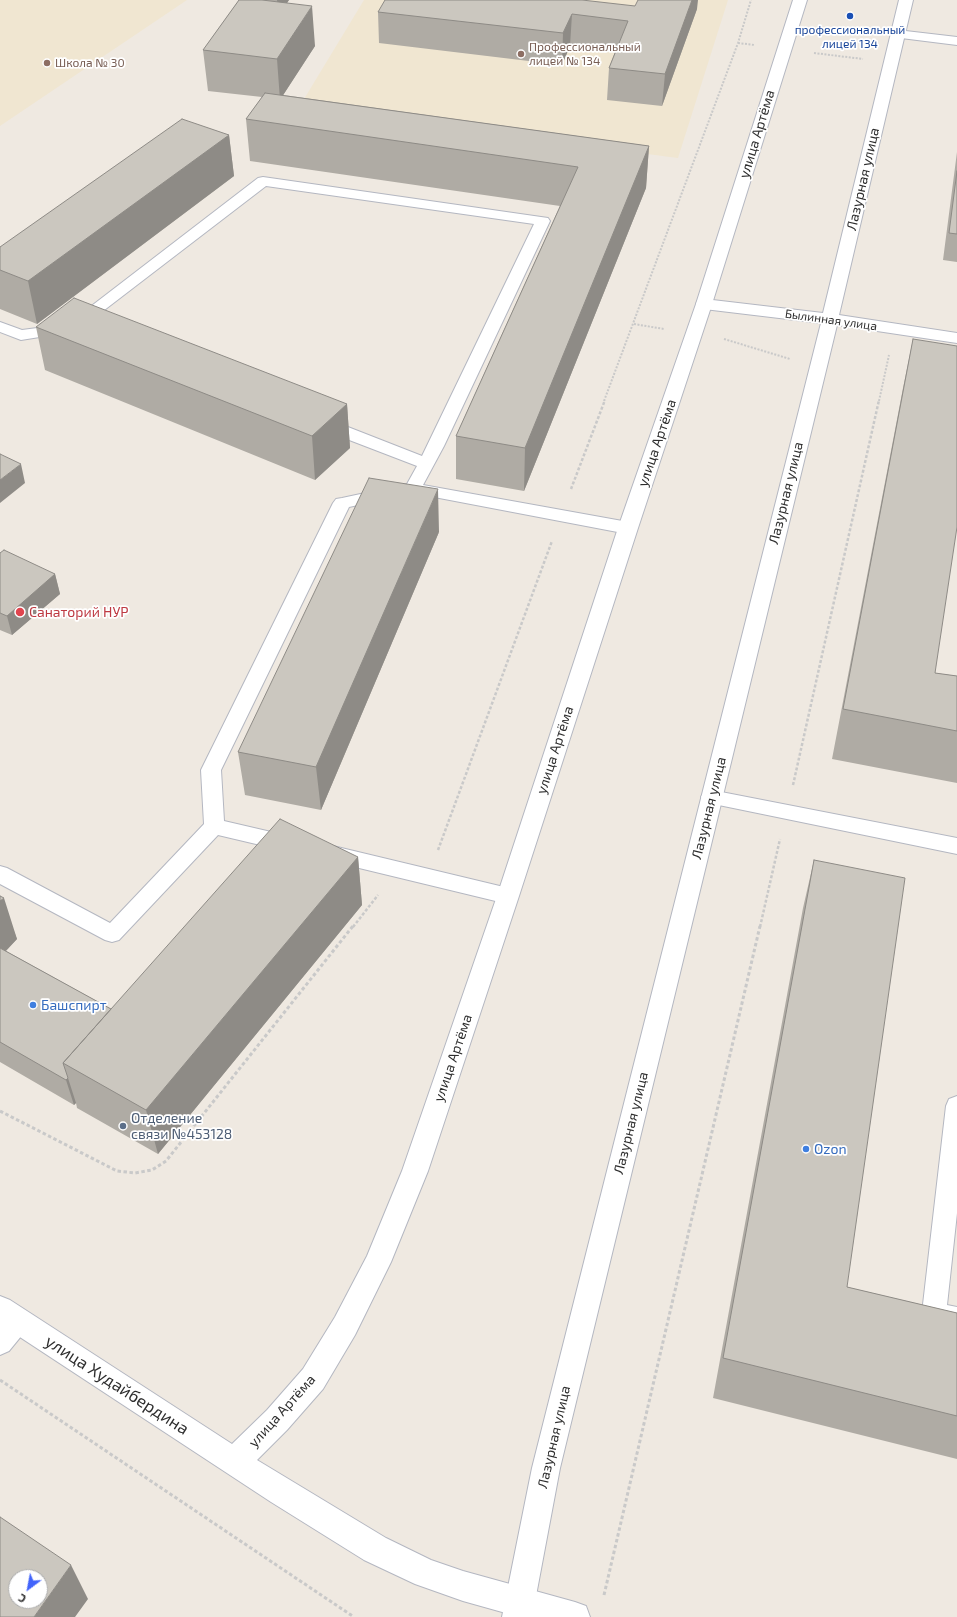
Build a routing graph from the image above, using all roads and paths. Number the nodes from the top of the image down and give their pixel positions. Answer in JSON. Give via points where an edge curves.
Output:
{"nodes":[{"id":1,"x":751,"y":0,"type":"edge"},
{"id":2,"x":800,"y":0,"type":"edge"},
{"id":3,"x":906,"y":0,"type":"edge"},
{"id":4,"x":897,"y":34,"type":"junction"},
{"id":5,"x":957,"y":41,"type":"edge"},
{"id":6,"x":738,"y":43,"type":"junction"},
{"id":7,"x":755,"y":45,"type":"dead end"},
{"id":8,"x":810,"y":52,"type":"dead end"},
{"id":9,"x":890,"y":63,"type":"junction"},
{"id":10,"x":704,"y":304,"type":"junction"},
{"id":11,"x":830,"y":319,"type":"junction"},
{"id":12,"x":634,"y":324,"type":"junction"},
{"id":13,"x":0,"y":327,"type":"edge"},
{"id":14,"x":895,"y":328,"type":"junction"},
{"id":15,"x":669,"y":329,"type":"dead end"},
{"id":16,"x":724,"y":338,"type":"dead end"},
{"id":17,"x":957,"y":338,"type":"edge"},
{"id":18,"x":818,"y":368,"type":"junction"},
{"id":19,"x":309,"y":418,"type":"edge"},
{"id":20,"x":427,"y":464,"type":"junction"},
{"id":21,"x":413,"y":488,"type":"junction"},
{"id":22,"x":561,"y":515,"type":"junction"},
{"id":23,"x":628,"y":528,"type":"junction"},
{"id":24,"x":711,"y":797,"type":"junction"},
{"id":25,"x":786,"y":812,"type":"junction"},
{"id":26,"x":214,"y":826,"type":"junction"},
{"id":27,"x":957,"y":846,"type":"edge"},
{"id":28,"x":398,"y":870,"type":"junction"},
{"id":29,"x":0,"y":874,"type":"edge"},
{"id":30,"x":428,"y":877,"type":"junction"},
{"id":31,"x":508,"y":896,"type":"junction"},
{"id":32,"x":957,"y":1106,"type":"edge"},
{"id":33,"x":0,"y":1111,"type":"edge"},
{"id":34,"x":9,"y":1315,"type":"edge"},
{"id":35,"x":957,"y":1319,"type":"edge"},
{"id":36,"x":0,"y":1343,"type":"edge"},
{"id":37,"x":0,"y":1380,"type":"edge"},
{"id":38,"x":235,"y":1461,"type":"junction"},
{"id":39,"x":603,"y":1598,"type":"dead end"},
{"id":40,"x":518,"y":1610,"type":"edge"},
{"id":41,"x":354,"y":1617,"type":"edge"},
{"id":42,"x":575,"y":1617,"type":"edge"}],
"edges":[{"from":1,"to":6,"type":"path"},
{"from":2,"to":10,"type":"street","name":"улица Артёма"},
{"from":3,"to":4,"type":"street","name":"Лазурная улица"},
{"from":4,"to":5,"type":"lane"},
{"from":4,"to":9,"type":"street","name":"Лазурная улица"},
{"from":6,"to":7,"type":"path"},
{"from":6,"to":12,"type":"path"},
{"from":8,"to":9,"type":"path"},
{"from":9,"to":11,"type":"street","name":"Лазурная улица"},
{"from":10,"to":11,"type":"street","name":"Былинная улица"},
{"from":10,"to":23,"type":"street","name":"улица Артёма"},
{"from":11,"to":14,"type":"street","name":"Былинная улица"},
{"from":11,"to":18,"type":"street","name":"Лазурная улица"},
{"from":12,"to":15,"type":"path"},
{"from":12,"to":22,"type":"path"},
{"from":13,"to":20,"type":"lane","via":[[21,335],[80,331],[263,181],[543,220]]},
{"from":14,"to":17,"type":"street","name":"Былинная улица"},
{"from":14,"to":25,"type":"path"},
{"from":16,"to":18,"type":"path"},
{"from":18,"to":24,"type":"street","name":"Лазурная улица"},
{"from":19,"to":20,"type":"lane"},
{"from":20,"to":21,"type":"lane"},
{"from":21,"to":22,"type":"lane"},
{"from":21,"to":26,"type":"lane","via":[[342,503],[211,770]]},
{"from":22,"to":23,"type":"lane"},
{"from":22,"to":30,"type":"path"},
{"from":23,"to":31,"type":"street","name":"улица Артёма"},
{"from":24,"to":25,"type":"lane"},
{"from":24,"to":40,"type":"street","name":"Лазурная улица","via":[[546,1468]]},
{"from":25,"to":27,"type":"lane"},
{"from":25,"to":39,"type":"path"},
{"from":26,"to":28,"type":"lane"},
{"from":26,"to":29,"type":"lane","via":[[112,934]]},
{"from":28,"to":30,"type":"lane"},
{"from":28,"to":33,"type":"path","via":[[166,1161],[152,1170],[135,1173],[117,1171]]},
{"from":30,"to":31,"type":"lane"},
{"from":31,"to":38,"type":"street","name":"улица Артёма","via":[[415,1171],[378,1262],[345,1326],[313,1379],[277,1420]]},
{"from":32,"to":35,"type":"lane","via":[[934,1313]]},
{"from":34,"to":36,"type":"lane"},
{"from":34,"to":38,"type":"street","name":"улица Худайбердина"},
{"from":37,"to":41,"type":"path"},
{"from":38,"to":40,"type":"street","name":"улица Худайбердина","via":[[375,1549],[426,1573]]},
{"from":40,"to":42,"type":"street","name":"улица Худайбердина"}]}
